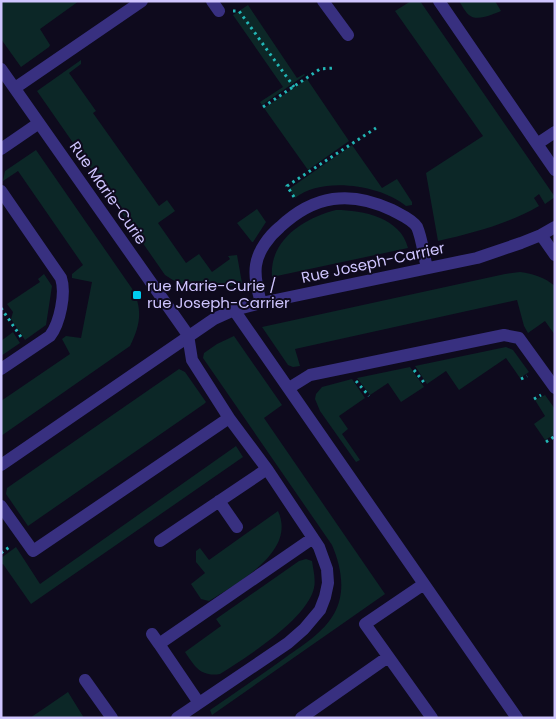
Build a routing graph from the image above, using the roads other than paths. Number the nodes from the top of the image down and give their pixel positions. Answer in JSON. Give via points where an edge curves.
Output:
{"nodes":[{"id":1,"x":142,"y":1,"type":"edge"},
{"id":2,"x":323,"y":1,"type":"edge"},
{"id":3,"x":439,"y":1,"type":"edge"},
{"id":4,"x":348,"y":35,"type":"dead end"},
{"id":5,"x":1,"y":69,"type":"edge"},
{"id":6,"x":15,"y":88,"type":"junction"},
{"id":7,"x":39,"y":123,"type":"junction"},
{"id":8,"x":555,"y":132,"type":"edge"},
{"id":9,"x":537,"y":144,"type":"junction"},
{"id":10,"x":1,"y":149,"type":"edge"},
{"id":11,"x":555,"y":170,"type":"edge"},
{"id":12,"x":1,"y":190,"type":"edge"},
{"id":13,"x":555,"y":227,"type":"edge"},
{"id":14,"x":541,"y":235,"type":"junction"},
{"id":15,"x":555,"y":255,"type":"edge"},
{"id":16,"x":427,"y":268,"type":"junction"},
{"id":17,"x":261,"y":303,"type":"junction"},
{"id":18,"x":234,"y":310,"type":"junction"},
{"id":19,"x":188,"y":335,"type":"junction"},
{"id":20,"x":1,"y":369,"type":"edge"},
{"id":21,"x":289,"y":388,"type":"junction"},
{"id":22,"x":555,"y":388,"type":"edge"},
{"id":23,"x":229,"y":418,"type":"junction"},
{"id":24,"x":1,"y":465,"type":"edge"},
{"id":25,"x":266,"y":469,"type":"junction"},
{"id":26,"x":219,"y":501,"type":"junction"},
{"id":27,"x":1,"y":506,"type":"edge"},
{"id":28,"x":237,"y":527,"type":"dead end"},
{"id":29,"x":314,"y":538,"type":"junction"},
{"id":30,"x":160,"y":541,"type":"dead end"},
{"id":31,"x":424,"y":584,"type":"junction"},
{"id":32,"x":388,"y":657,"type":"junction"},
{"id":33,"x":85,"y":680,"type":"dead end"},
{"id":34,"x":199,"y":703,"type":"junction"},
{"id":35,"x":112,"y":718,"type":"edge"},
{"id":36,"x":177,"y":718,"type":"edge"},
{"id":37,"x":301,"y":718,"type":"edge"},
{"id":38,"x":432,"y":718,"type":"edge"},
{"id":39,"x":517,"y":718,"type":"edge"}],
"edges":[{"from":1,"to":6,"type":"street"},
{"from":2,"to":4,"type":"street"},
{"from":3,"to":9,"type":"street"},
{"from":5,"to":6,"type":"street","name":"Rue Marie-Curie"},
{"from":6,"to":7,"type":"street","name":"Rue Marie-Curie"},
{"from":7,"to":10,"type":"street"},
{"from":7,"to":19,"type":"street","name":"Rue Marie-Curie"},
{"from":8,"to":9,"type":"street"},
{"from":9,"to":11,"type":"street"},
{"from":12,"to":20,"type":"street","via":[[61,278],[64,290],[50,336]]},
{"from":13,"to":14,"type":"street","name":"Rue Joseph-Carrier"},
{"from":14,"to":15,"type":"street"},
{"from":14,"to":16,"type":"street","name":"Rue Joseph-Carrier","via":[[492,254]]},
{"from":16,"to":17,"type":"street","name":"Rue Joseph-Carrier"},
{"from":16,"to":17,"type":"street","via":[[416,227],[402,216],[360,199],[317,202],[292,215],[276,230],[258,256],[257,285]]},
{"from":17,"to":18,"type":"street","name":"Rue Joseph-Carrier"},
{"from":18,"to":19,"type":"street","name":"Rue Joseph-Carrier"},
{"from":18,"to":21,"type":"street"},
{"from":19,"to":23,"type":"street","via":[[192,360]]},
{"from":19,"to":24,"type":"street","name":"Rue Joseph-Carrier"},
{"from":21,"to":22,"type":"street","via":[[310,375],[504,335],[519,338]]},
{"from":21,"to":31,"type":"street"},
{"from":23,"to":25,"type":"street"},
{"from":23,"to":27,"type":"street","via":[[32,551]]},
{"from":25,"to":26,"type":"street"},
{"from":25,"to":29,"type":"street"},
{"from":26,"to":28,"type":"street"},
{"from":26,"to":30,"type":"street"},
{"from":29,"to":34,"type":"street","via":[[327,569],[328,583],[320,610],[288,643]]},
{"from":29,"to":34,"type":"street","via":[[155,639]]},
{"from":31,"to":32,"type":"street","via":[[364,624]]},
{"from":31,"to":39,"type":"street"},
{"from":32,"to":37,"type":"street"},
{"from":32,"to":38,"type":"street"},
{"from":33,"to":35,"type":"street"},
{"from":34,"to":36,"type":"street"}]}
